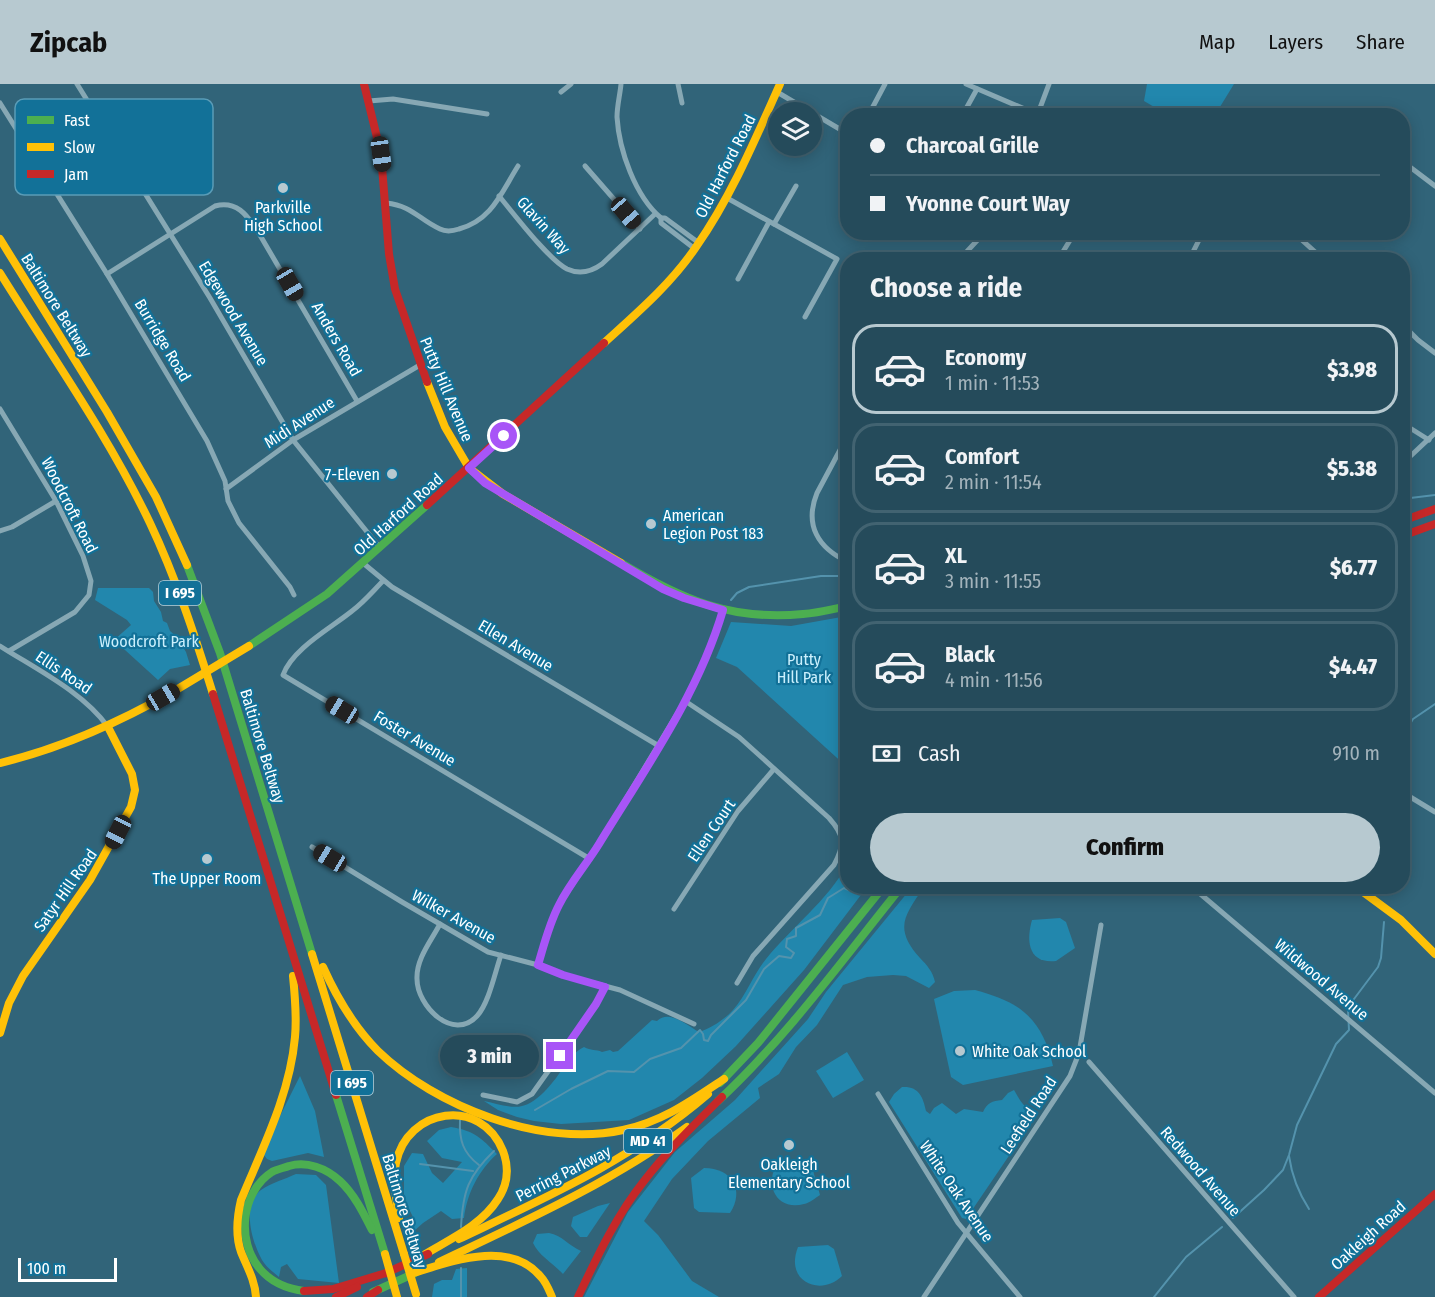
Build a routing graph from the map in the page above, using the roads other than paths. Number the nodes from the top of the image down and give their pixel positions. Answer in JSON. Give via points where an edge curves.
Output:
{"nodes":[{"id":1,"x":77,"y":84,"type":"edge"},
{"id":2,"x":364,"y":84,"type":"edge"},
{"id":3,"x":570,"y":84,"type":"edge"},
{"id":4,"x":621,"y":84,"type":"edge"},
{"id":5,"x":678,"y":84,"type":"edge"},
{"id":6,"x":885,"y":84,"type":"edge"},
{"id":7,"x":966,"y":84,"type":"edge"},
{"id":8,"x":1049,"y":84,"type":"edge"},
{"id":9,"x":778,"y":88,"type":"edge"},
{"id":10,"x":977,"y":89,"type":"junction"},
{"id":11,"x":561,"y":92,"type":"dead end"},
{"id":12,"x":86,"y":99,"type":"edge"},
{"id":13,"x":369,"y":101,"type":"junction"},
{"id":14,"x":0,"y":103,"type":"edge"},
{"id":15,"x":682,"y":103,"type":"dead end"},
{"id":16,"x":872,"y":108,"type":"edge"},
{"id":17,"x":966,"y":108,"type":"edge"},
{"id":18,"x":1022,"y":108,"type":"edge"},
{"id":19,"x":1041,"y":108,"type":"edge"},
{"id":20,"x":487,"y":114,"type":"dead end"},
{"id":21,"x":15,"y":127,"type":"edge"},
{"id":22,"x":840,"y":129,"type":"edge"},
{"id":23,"x":518,"y":166,"type":"dead end"},
{"id":24,"x":585,"y":166,"type":"dead end"},
{"id":25,"x":1410,"y":167,"type":"edge"},
{"id":26,"x":796,"y":186,"type":"dead end"},
{"id":27,"x":1435,"y":186,"type":"edge"},
{"id":28,"x":57,"y":195,"type":"edge"},
{"id":29,"x":146,"y":195,"type":"edge"},
{"id":30,"x":499,"y":196,"type":"junction"},
{"id":31,"x":727,"y":198,"type":"junction"},
{"id":32,"x":386,"y":203,"type":"junction"},
{"id":33,"x":655,"y":214,"type":"junction"},
{"id":34,"x":772,"y":223,"type":"junction"},
{"id":35,"x":640,"y":229,"type":"junction"},
{"id":36,"x":169,"y":233,"type":"junction"},
{"id":37,"x":0,"y":239,"type":"edge"},
{"id":38,"x":977,"y":240,"type":"edge"},
{"id":39,"x":1302,"y":240,"type":"edge"},
{"id":40,"x":697,"y":246,"type":"junction"},
{"id":41,"x":965,"y":252,"type":"edge"},
{"id":42,"x":1315,"y":252,"type":"edge"},
{"id":43,"x":0,"y":273,"type":"edge"},
{"id":44,"x":106,"y":273,"type":"junction"},
{"id":45,"x":738,"y":279,"type":"dead end"},
{"id":46,"x":804,"y":317,"type":"dead end"},
{"id":47,"x":1410,"y":332,"type":"edge"},
{"id":48,"x":1435,"y":353,"type":"edge"},
{"id":49,"x":420,"y":365,"type":"junction"},
{"id":50,"x":357,"y":401,"type":"junction"},
{"id":51,"x":0,"y":408,"type":"edge"},
{"id":52,"x":1410,"y":428,"type":"edge"},
{"id":53,"x":1435,"y":433,"type":"edge"},
{"id":54,"x":293,"y":440,"type":"junction"},
{"id":55,"x":1429,"y":440,"type":"junction"},
{"id":56,"x":840,"y":449,"type":"edge"},
{"id":57,"x":1410,"y":457,"type":"edge"},
{"id":58,"x":469,"y":468,"type":"junction"},
{"id":59,"x":226,"y":489,"type":"junction"},
{"id":60,"x":56,"y":501,"type":"junction"},
{"id":61,"x":1435,"y":509,"type":"edge"},
{"id":62,"x":1410,"y":518,"type":"edge"},
{"id":63,"x":1435,"y":524,"type":"edge"},
{"id":64,"x":0,"y":531,"type":"edge"},
{"id":65,"x":1410,"y":533,"type":"edge"},
{"id":66,"x":380,"y":548,"type":"junction"},
{"id":67,"x":840,"y":557,"type":"edge"},
{"id":68,"x":363,"y":563,"type":"junction"},
{"id":69,"x":383,"y":581,"type":"junction"},
{"id":70,"x":294,"y":595,"type":"dead end"},
{"id":71,"x":840,"y":607,"type":"edge"},
{"id":72,"x":723,"y":610,"type":"junction"},
{"id":73,"x":0,"y":646,"type":"edge"},
{"id":74,"x":9,"y":651,"type":"junction"},
{"id":75,"x":685,"y":701,"type":"junction"},
{"id":76,"x":108,"y":727,"type":"junction"},
{"id":77,"x":659,"y":746,"type":"junction"},
{"id":78,"x":0,"y":763,"type":"edge"},
{"id":79,"x":774,"y":769,"type":"junction"},
{"id":80,"x":1410,"y":797,"type":"edge"},
{"id":81,"x":1435,"y":812,"type":"edge"},
{"id":82,"x":840,"y":835,"type":"edge"},
{"id":83,"x":312,"y":847,"type":"dead end"},
{"id":84,"x":840,"y":852,"type":"edge"},
{"id":85,"x":590,"y":859,"type":"junction"},
{"id":86,"x":878,"y":894,"type":"edge"},
{"id":87,"x":896,"y":894,"type":"edge"},
{"id":88,"x":1200,"y":894,"type":"edge"},
{"id":89,"x":1366,"y":894,"type":"edge"},
{"id":90,"x":674,"y":909,"type":"dead end"},
{"id":91,"x":302,"y":920,"type":"junction"},
{"id":92,"x":440,"y":924,"type":"junction"},
{"id":93,"x":1101,"y":924,"type":"dead end"},
{"id":94,"x":286,"y":934,"type":"junction"},
{"id":95,"x":1435,"y":954,"type":"edge"},
{"id":96,"x":501,"y":955,"type":"junction"},
{"id":97,"x":538,"y":965,"type":"junction"},
{"id":98,"x":737,"y":983,"type":"dead end"},
{"id":99,"x":605,"y":987,"type":"junction"},
{"id":100,"x":694,"y":1024,"type":"dead end"},
{"id":101,"x":0,"y":1033,"type":"edge"},
{"id":102,"x":1089,"y":1062,"type":"dead end"},
{"id":103,"x":724,"y":1079,"type":"junction"},
{"id":104,"x":1435,"y":1093,"type":"edge"},
{"id":105,"x":483,"y":1095,"type":"dead end"},
{"id":106,"x":878,"y":1095,"type":"dead end"},
{"id":107,"x":722,"y":1097,"type":"junction"},
{"id":108,"x":1435,"y":1194,"type":"edge"},
{"id":109,"x":966,"y":1233,"type":"junction"},
{"id":110,"x":403,"y":1249,"type":"junction"},
{"id":111,"x":385,"y":1254,"type":"junction"},
{"id":112,"x":422,"y":1257,"type":"junction"},
{"id":113,"x":386,"y":1273,"type":"junction"},
{"id":114,"x":414,"y":1274,"type":"junction"},
{"id":115,"x":417,"y":1296,"type":"edge"},
{"id":116,"x":256,"y":1297,"type":"edge"},
{"id":117,"x":336,"y":1297,"type":"edge"},
{"id":118,"x":365,"y":1297,"type":"edge"},
{"id":119,"x":397,"y":1297,"type":"edge"},
{"id":120,"x":552,"y":1297,"type":"edge"},
{"id":121,"x":578,"y":1297,"type":"edge"},
{"id":122,"x":924,"y":1297,"type":"edge"},
{"id":123,"x":1020,"y":1297,"type":"edge"},
{"id":124,"x":1294,"y":1297,"type":"edge"},
{"id":125,"x":1319,"y":1297,"type":"edge"}],
"edges":[{"from":1,"to":12,"type":"street","name":"Edgewood Avenue"},
{"from":2,"to":13,"type":"main road","name":"Putty Hill Avenue"},
{"from":3,"to":11,"type":"street"},
{"from":4,"to":33,"type":"street","via":[[617,117],[624,153]]},
{"from":5,"to":15,"type":"street"},
{"from":6,"to":16,"type":"street"},
{"from":7,"to":10,"type":"street"},
{"from":8,"to":19,"type":"street"},
{"from":9,"to":22,"type":"street"},
{"from":9,"to":31,"type":"main road","name":"Old Harford Road"},
{"from":10,"to":17,"type":"street"},
{"from":10,"to":18,"type":"street"},
{"from":13,"to":20,"type":"street","via":[[393,99]]},
{"from":13,"to":32,"type":"main road","name":"Putty Hill Avenue","via":[[381,154]]},
{"from":14,"to":21,"type":"street","name":"Burridge Road"},
{"from":23,"to":30,"type":"street"},
{"from":24,"to":35,"type":"street"},
{"from":25,"to":27,"type":"street"},
{"from":26,"to":34,"type":"street"},
{"from":28,"to":44,"type":"street","name":"Burridge Road"},
{"from":29,"to":36,"type":"street","name":"Edgewood Avenue"},
{"from":30,"to":32,"type":"street","via":[[477,223],[449,231],[441,230],[408,208]]},
{"from":30,"to":35,"type":"street","name":"Glavin Way","via":[[551,256],[579,272],[597,268]]},
{"from":31,"to":34,"type":"street"},
{"from":31,"to":40,"type":"main road","name":"Old Harford Road"},
{"from":32,"to":49,"type":"main road","name":"Putty Hill Avenue","via":[[391,275]]},
{"from":33,"to":35,"type":"street","name":"Glavin Way"},
{"from":33,"to":40,"type":"street"},
{"from":34,"to":45,"type":"street"},
{"from":34,"to":46,"type":"street","via":[[837,259]]},
{"from":36,"to":44,"type":"street","name":"Anders Road"},
{"from":36,"to":50,"type":"street","name":"Anders Road","via":[[215,206],[227,204],[240,209],[262,237]]},
{"from":36,"to":54,"type":"street","name":"Edgewood Avenue"},
{"from":37,"to":91,"type":"main road","name":"Baltimore Beltway","number":"I 695","via":[[127,445],[175,535],[220,653]]},
{"from":38,"to":41,"type":"street"},
{"from":39,"to":42,"type":"street"},
{"from":40,"to":58,"type":"main road","name":"Old Harford Road","via":[[645,306]]},
{"from":43,"to":94,"type":"main road","name":"Baltimore Beltway","number":"I 695","via":[[118,462],[175,579]]},
{"from":44,"to":59,"type":"street","name":"Burridge Road","via":[[207,441]]},
{"from":47,"to":48,"type":"street"},
{"from":49,"to":50,"type":"street","name":"Midi Avenue"},
{"from":49,"to":58,"type":"main road","name":"Putty Hill Avenue","via":[[449,434]]},
{"from":50,"to":54,"type":"street","name":"Midi Avenue"},
{"from":51,"to":60,"type":"street","name":"Woodcroft Road"},
{"from":52,"to":55,"type":"street"},
{"from":53,"to":55,"type":"street"},
{"from":54,"to":59,"type":"street","name":"Midi Avenue"},
{"from":54,"to":66,"type":"street","name":"Edgewood Avenue"},
{"from":55,"to":57,"type":"street"},
{"from":56,"to":67,"type":"street","via":[[811,510],[816,533],[828,550]]},
{"from":58,"to":66,"type":"main road","name":"Old Harford Road"},
{"from":58,"to":72,"type":"main road","name":"Putty Hill Avenue","via":[[494,488],[663,589]]},
{"from":59,"to":70,"type":"street","name":"Burridge Road","via":[[239,523]]},
{"from":60,"to":64,"type":"street"},
{"from":60,"to":74,"type":"street","name":"Woodcroft Road","via":[[83,556],[90,591],[75,612]]},
{"from":61,"to":62,"type":"main road"},
{"from":63,"to":65,"type":"main road"},
{"from":66,"to":68,"type":"main road","name":"Old Harford Road"},
{"from":68,"to":69,"type":"street","name":"Ellen Avenue"},
{"from":68,"to":76,"type":"main road","name":"Old Harford Road","bridge":true,"via":[[311,605],[249,646]]},
{"from":69,"to":77,"type":"street","name":"Ellen Avenue"},
{"from":69,"to":85,"type":"street","name":"Foster Avenue","via":[[354,610],[305,647],[287,664],[283,675]]},
{"from":71,"to":72,"type":"main road","name":"Putty Hill Avenue","via":[[784,615]]},
{"from":72,"to":75,"type":"street","via":[[707,657]]},
{"from":73,"to":74,"type":"street","name":"Ellis Road"},
{"from":74,"to":76,"type":"street","name":"Ellis Road","via":[[92,707]]},
{"from":75,"to":77,"type":"street"},
{"from":75,"to":79,"type":"street","via":[[730,731]]},
{"from":76,"to":78,"type":"main road","name":"Old Harford Road","via":[[53,749]]},
{"from":76,"to":101,"type":"main road","name":"Satyr Hill Road","via":[[133,777],[134,800],[86,886],[15,986]]},
{"from":77,"to":85,"type":"street"},
{"from":79,"to":82,"type":"street","via":[[836,826]]},
{"from":79,"to":90,"type":"street","name":"Ellen Court","via":[[738,811]]},
{"from":80,"to":81,"type":"street"},
{"from":83,"to":92,"type":"street","name":"Wilker Avenue"},
{"from":84,"to":98,"type":"street","via":[[834,865],[753,956]]},
{"from":85,"to":97,"type":"street","via":[[555,913]]},
{"from":86,"to":103,"type":"main road","name":"Perring Parkway","number":"MD 41","via":[[758,1043]]},
{"from":87,"to":107,"type":"main road","name":"Perring Parkway","number":"MD 41","via":[[789,1026]]},
{"from":88,"to":104,"type":"street","name":"Wildwood Avenue"},
{"from":89,"to":95,"type":"main road","via":[[1401,920]]},
{"from":91,"to":103,"type":"main road","via":[[338,998],[377,1050],[415,1081],[493,1118],[555,1134],[613,1132],[663,1117]]},
{"from":91,"to":110,"type":"main road","name":"Baltimore Beltway","number":"I 695"},
{"from":92,"to":96,"type":"street","name":"Wilker Avenue"},
{"from":92,"to":96,"type":"street","via":[[421,959],[417,980],[421,995],[444,1022],[465,1023],[479,1014]]},
{"from":93,"to":109,"type":"street","name":"Leefield Road","via":[[1080,1046],[1070,1076]]},
{"from":94,"to":111,"type":"main road","name":"Baltimore Beltway","number":"I 695"},
{"from":94,"to":116,"type":"main road","via":[[297,1004],[294,1057],[237,1216],[238,1240],[252,1274]]},
{"from":96,"to":97,"type":"street","name":"Wilker Avenue"},
{"from":97,"to":99,"type":"street","name":"Wilker Avenue"},
{"from":99,"to":100,"type":"street","name":"Wilker Avenue"},
{"from":99,"to":105,"type":"street","via":[[532,1094],[512,1102]]},
{"from":102,"to":124,"type":"street","name":"Redwood Avenue"},
{"from":103,"to":112,"type":"main road","name":"Perring Parkway","number":"MD 41","via":[[667,1128],[609,1165]]},
{"from":106,"to":109,"type":"street","name":"White Oak Avenue"},
{"from":107,"to":114,"type":"main road","name":"Perring Parkway","number":"MD 41","via":[[672,1138],[606,1181]]},
{"from":107,"to":121,"type":"main road","via":[[642,1183],[603,1244]]},
{"from":108,"to":125,"type":"main road","name":"Oakleigh Road"},
{"from":109,"to":122,"type":"street","name":"Leefield Road"},
{"from":109,"to":123,"type":"street","name":"White Oak Avenue"},
{"from":110,"to":112,"type":"main road","via":[[395,1174],[399,1153],[407,1137],[422,1123],[439,1116],[466,1116],[482,1123],[501,1143],[507,1170],[500,1197],[473,1224]]},
{"from":110,"to":115,"type":"main road","name":"Baltimore Beltway","number":"I 695","bridge":true},
{"from":111,"to":113,"type":"main road","via":[[347,1188],[319,1167],[283,1167],[267,1176],[251,1196],[244,1218],[246,1241],[254,1261],[275,1282],[293,1290],[317,1292]]},
{"from":111,"to":119,"type":"main road","name":"Baltimore Beltway","number":"I 695","bridge":true},
{"from":112,"to":113,"type":"main road","name":"Perring Parkway","number":"MD 41"},
{"from":113,"to":117,"type":"main road","name":"Perring Parkway","number":"MD 41"},
{"from":114,"to":118,"type":"main road","name":"Perring Parkway","number":"MD 41"},
{"from":114,"to":120,"type":"main road","via":[[473,1256],[511,1257],[538,1274]]}]}
